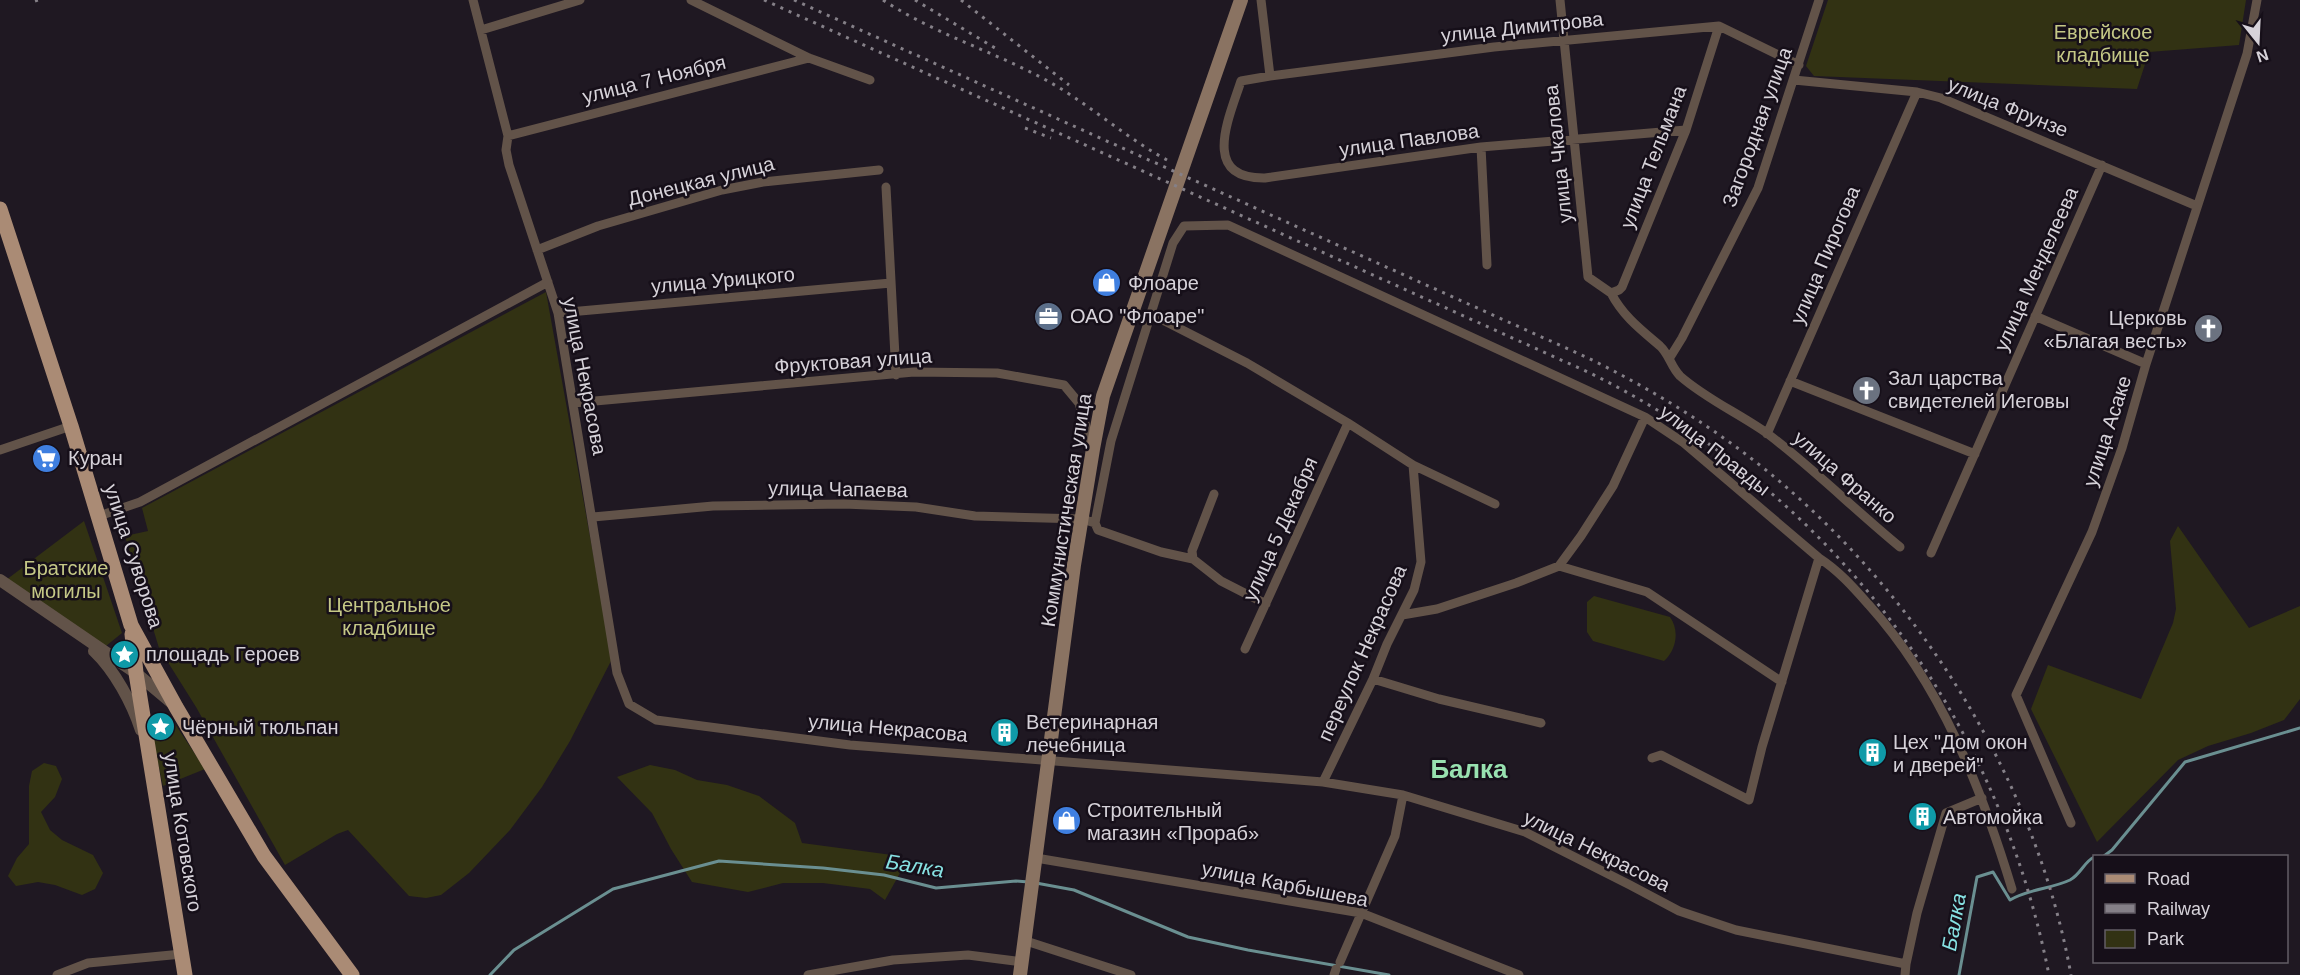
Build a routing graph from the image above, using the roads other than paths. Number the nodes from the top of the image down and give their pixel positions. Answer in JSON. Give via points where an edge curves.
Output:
{"nodes":[{"id":1,"x":473,"y":0,"type":"edge"},
{"id":2,"x":580,"y":0,"type":"edge"},
{"id":3,"x":691,"y":0,"type":"edge"},
{"id":4,"x":1241,"y":0,"type":"edge"},
{"id":5,"x":1261,"y":0,"type":"edge"},
{"id":6,"x":1560,"y":0,"type":"edge"},
{"id":7,"x":1819,"y":0,"type":"edge"},
{"id":8,"x":2257,"y":0,"type":"edge"},
{"id":9,"x":1719,"y":26,"type":"junction"},
{"id":10,"x":481,"y":30,"type":"junction"},
{"id":11,"x":1564,"y":40,"type":"junction"},
{"id":12,"x":809,"y":58,"type":"junction"},
{"id":13,"x":1799,"y":65,"type":"junction"},
{"id":14,"x":1270,"y":76,"type":"junction"},
{"id":15,"x":870,"y":80,"type":"dead end"},
{"id":16,"x":1794,"y":80,"type":"junction"},
{"id":17,"x":1241,"y":81,"type":"joint"},
{"id":18,"x":1917,"y":92,"type":"junction"},
{"id":19,"x":1686,"y":130,"type":"junction"},
{"id":20,"x":508,"y":136,"type":"junction"},
{"id":21,"x":1574,"y":140,"type":"junction"},
{"id":22,"x":1481,"y":147,"type":"junction"},
{"id":23,"x":2102,"y":165,"type":"junction"},
{"id":24,"x":879,"y":170,"type":"dead end"},
{"id":25,"x":886,"y":187,"type":"dead end"},
{"id":26,"x":2198,"y":206,"type":"junction"},
{"id":27,"x":0,"y":209,"type":"edge"},
{"id":28,"x":537,"y":250,"type":"junction"},
{"id":29,"x":1487,"y":265,"type":"dead end"},
{"id":30,"x":548,"y":282,"type":"junction"},
{"id":31,"x":891,"y":283,"type":"junction"},
{"id":32,"x":1611,"y":293,"type":"junction"},
{"id":33,"x":558,"y":313,"type":"junction"},
{"id":34,"x":1151,"y":314,"type":"junction"},
{"id":35,"x":2035,"y":316,"type":"junction"},
{"id":36,"x":1670,"y":359,"type":"junction"},
{"id":37,"x":2146,"y":364,"type":"junction"},
{"id":38,"x":896,"y":375,"type":"junction"},
{"id":39,"x":1790,"y":381,"type":"junction"},
{"id":40,"x":573,"y":403,"type":"junction"},
{"id":41,"x":1645,"y":417,"type":"junction"},
{"id":42,"x":1348,"y":423,"type":"junction"},
{"id":43,"x":70,"y":426,"type":"junction"},
{"id":44,"x":1767,"y":434,"type":"junction"},
{"id":45,"x":1093,"y":449,"type":"junction"},
{"id":46,"x":0,"y":450,"type":"edge"},
{"id":47,"x":1975,"y":454,"type":"junction"},
{"id":48,"x":1413,"y":465,"type":"junction"},
{"id":49,"x":1214,"y":494,"type":"dead end"},
{"id":50,"x":1495,"y":504,"type":"dead end"},
{"id":51,"x":99,"y":516,"type":"junction"},
{"id":52,"x":593,"y":517,"type":"junction"},
{"id":53,"x":1088,"y":521,"type":"junction"},
{"id":54,"x":1900,"y":547,"type":"dead end"},
{"id":55,"x":1932,"y":553,"type":"dead end"},
{"id":56,"x":1819,"y":558,"type":"junction"},
{"id":57,"x":1193,"y":560,"type":"junction"},
{"id":58,"x":1559,"y":566,"type":"junction"},
{"id":59,"x":0,"y":580,"type":"edge"},
{"id":60,"x":1266,"y":604,"type":"junction"},
{"id":61,"x":1402,"y":615,"type":"junction"},
{"id":62,"x":131,"y":625,"type":"junction"},
{"id":63,"x":69,"y":627,"type":"junction"},
{"id":64,"x":1245,"y":649,"type":"dead end"},
{"id":65,"x":136,"y":673,"type":"junction"},
{"id":66,"x":1373,"y":679,"type":"junction"},
{"id":67,"x":1782,"y":682,"type":"junction"},
{"id":68,"x":176,"y":707,"type":"junction"},
{"id":69,"x":1541,"y":723,"type":"dead end"},
{"id":70,"x":1652,"y":758,"type":"dead end"},
{"id":71,"x":1049,"y":760,"type":"junction"},
{"id":72,"x":153,"y":774,"type":"junction"},
{"id":73,"x":1323,"y":782,"type":"junction"},
{"id":74,"x":1402,"y":795,"type":"junction"},
{"id":75,"x":1982,"y":798,"type":"junction"},
{"id":76,"x":2071,"y":824,"type":"dead end"},
{"id":77,"x":1036,"y":858,"type":"junction"},
{"id":78,"x":2012,"y":889,"type":"dead end"},
{"id":79,"x":1361,"y":913,"type":"junction"},
{"id":80,"x":1026,"y":941,"type":"junction"},
{"id":81,"x":182,"y":954,"type":"junction"},
{"id":82,"x":1906,"y":963,"type":"junction"},
{"id":83,"x":1336,"y":968,"type":"edge"},
{"id":84,"x":1022,"y":969,"type":"edge"},
{"id":85,"x":57,"y":975,"type":"edge"},
{"id":86,"x":185,"y":975,"type":"edge"},
{"id":87,"x":352,"y":975,"type":"edge"},
{"id":88,"x":808,"y":975,"type":"edge"},
{"id":89,"x":1131,"y":975,"type":"edge"},
{"id":90,"x":1519,"y":975,"type":"edge"},
{"id":91,"x":1905,"y":975,"type":"edge"}],
"edges":[{"from":1,"to":10,"type":"street","name":"улица Некрасова"},
{"from":2,"to":10,"type":"street"},
{"from":3,"to":12,"type":"street"},
{"from":4,"to":45,"type":"main road","name":"Коммунистическая улица","via":[[1103,396]]},
{"from":5,"to":14,"type":"street"},
{"from":6,"to":11,"type":"street","name":"улица Чкалова"},
{"from":7,"to":13,"type":"street","name":"Загородная улица"},
{"from":8,"to":26,"type":"street","name":"улица Асаке","via":[[2247,54]]},
{"from":9,"to":11,"type":"street","name":"улица Димитрова"},
{"from":9,"to":13,"type":"street"},
{"from":9,"to":19,"type":"street","name":"улица Тельмана"},
{"from":10,"to":20,"type":"street","name":"улица Некрасова"},
{"from":11,"to":14,"type":"street","name":"улица Димитрова"},
{"from":11,"to":21,"type":"street","name":"улица Чкалова"},
{"from":12,"to":15,"type":"street"},
{"from":12,"to":20,"type":"street","name":"улица 7 Ноября"},
{"from":13,"to":16,"type":"street","name":"Загородная улица"},
{"from":14,"to":17,"type":"street","name":"улица Димитрова"},
{"from":16,"to":18,"type":"street","name":"улица Фрунзе"},
{"from":16,"to":36,"type":"street","name":"Загородная улица","via":[[1758,188]]},
{"from":17,"to":22,"type":"street","name":"улица Павлова","via":[[1223,148],[1231,166],[1250,179]]},
{"from":18,"to":23,"type":"street","name":"улица Фрунзе","via":[[1941,98]]},
{"from":18,"to":39,"type":"street","name":"улица Пирогова"},
{"from":19,"to":21,"type":"street","name":"улица Павлова"},
{"from":19,"to":32,"type":"street","name":"улица Тельмана","via":[[1622,287]]},
{"from":20,"to":28,"type":"street","name":"улица Некрасова","via":[[509,165]]},
{"from":21,"to":22,"type":"street","name":"улица Павлова"},
{"from":21,"to":32,"type":"street","name":"улица Чкалова","via":[[1588,278]]},
{"from":22,"to":29,"type":"street"},
{"from":23,"to":26,"type":"street","name":"улица Фрунзе"},
{"from":23,"to":35,"type":"street","name":"улица Менделеева"},
{"from":24,"to":28,"type":"street","name":"Донецкая улица","via":[[722,190],[598,226]]},
{"from":25,"to":31,"type":"street"},
{"from":26,"to":37,"type":"street","name":"улица Асаке"},
{"from":27,"to":43,"type":"main road","name":"улица Суворова"},
{"from":28,"to":30,"type":"street","name":"улица Некрасова"},
{"from":30,"to":33,"type":"street","name":"улица Некрасова"},
{"from":30,"to":51,"type":"street","name":"улица Некрасова","via":[[140,502]]},
{"from":31,"to":33,"type":"street","name":"улица Урицкого"},
{"from":31,"to":38,"type":"street"},
{"from":32,"to":36,"type":"street","name":"улица Франко","via":[[1623,314]]},
{"from":33,"to":40,"type":"street","name":"улица Некрасова"},
{"from":34,"to":41,"type":"street","name":"улица Правды","via":[[1173,243],[1185,226],[1228,225]]},
{"from":34,"to":42,"type":"street","via":[[1246,363]]},
{"from":34,"to":53,"type":"street"},
{"from":35,"to":37,"type":"street"},
{"from":35,"to":47,"type":"street","name":"улица Менделеева"},
{"from":36,"to":44,"type":"street","name":"улица Франко","via":[[1688,382]]},
{"from":37,"to":76,"type":"street","name":"улица Асаке","via":[[2092,532],[2016,695]]},
{"from":38,"to":40,"type":"street","name":"Фруктовая улица"},
{"from":38,"to":45,"type":"street","name":"Фруктовая улица","via":[[998,373],[1064,385],[1078,403]]},
{"from":39,"to":44,"type":"street","name":"улица Пирогова"},
{"from":39,"to":47,"type":"street"},
{"from":40,"to":52,"type":"street","name":"улица Некрасова"},
{"from":41,"to":56,"type":"street","name":"улица Правды","via":[[1684,443]]},
{"from":41,"to":58,"type":"street","via":[[1613,486]]},
{"from":42,"to":48,"type":"street"},
{"from":42,"to":60,"type":"street","name":"улица 5 Декабря"},
{"from":43,"to":46,"type":"street"},
{"from":43,"to":51,"type":"main road","name":"улица Суворова"},
{"from":44,"to":54,"type":"street","name":"улица Франко"},
{"from":45,"to":53,"type":"main road","name":"Коммунистическая улица"},
{"from":47,"to":55,"type":"street","name":"улица Менделеева"},
{"from":48,"to":50,"type":"street"},
{"from":48,"to":61,"type":"street","name":"переулок Некрасова","via":[[1421,562]]},
{"from":49,"to":57,"type":"street","via":[[1192,551]]},
{"from":51,"to":62,"type":"main road","name":"улица Суворова"},
{"from":52,"to":53,"type":"street","name":"улица Чапаева","via":[[713,506],[844,504]]},
{"from":52,"to":71,"type":"street","name":"улица Некрасова","via":[[617,673],[629,704],[656,720],[850,745]]},
{"from":53,"to":57,"type":"street","via":[[1098,530]]},
{"from":53,"to":71,"type":"main road","name":"Коммунистическая улица"},
{"from":56,"to":67,"type":"street"},
{"from":56,"to":75,"type":"street","name":"улица Правды","via":[[1838,570],[1892,631],[1943,710]]},
{"from":57,"to":60,"type":"street","via":[[1221,581]]},
{"from":58,"to":61,"type":"street","via":[[1437,609]]},
{"from":58,"to":67,"type":"street","via":[[1647,592]]},
{"from":59,"to":63,"type":"street"},
{"from":60,"to":64,"type":"street","name":"улица 5 Декабря"},
{"from":61,"to":66,"type":"street","name":"переулок Некрасова"},
{"from":62,"to":65,"type":"main road","name":"улица Котовского"},
{"from":62,"to":68,"type":"main road","name":"улица Суворова"},
{"from":63,"to":65,"type":"street"},
{"from":63,"to":72,"type":"street","via":[[103,660],[122,689],[141,728]]},
{"from":65,"to":68,"type":"street"},
{"from":65,"to":72,"type":"main road","name":"улица Котовского"},
{"from":66,"to":69,"type":"street"},
{"from":66,"to":73,"type":"street","name":"переулок Некрасова"},
{"from":67,"to":70,"type":"street","via":[[1749,800],[1661,755]]},
{"from":68,"to":87,"type":"main road","name":"улица Суворова","via":[[264,856]]},
{"from":71,"to":73,"type":"street","name":"улица Некрасова"},
{"from":71,"to":77,"type":"main road","name":"Коммунистическая улица"},
{"from":72,"to":81,"type":"main road","name":"улица Котовского"},
{"from":73,"to":74,"type":"street","name":"улица Некрасова"},
{"from":74,"to":79,"type":"street","via":[[1395,836]]},
{"from":74,"to":82,"type":"street","name":"улица Некрасова","via":[[1525,832],[1679,911],[1736,930]]},
{"from":75,"to":78,"type":"street","name":"улица Правды"},
{"from":75,"to":82,"type":"street","via":[[1946,813]]},
{"from":77,"to":79,"type":"street","name":"улица Карбышева"},
{"from":77,"to":80,"type":"main road","name":"Коммунистическая улица"},
{"from":79,"to":83,"type":"street"},
{"from":79,"to":90,"type":"street","name":"улица Карбышева"},
{"from":80,"to":84,"type":"main road","name":"Коммунистическая улица"},
{"from":80,"to":89,"type":"street"},
{"from":81,"to":85,"type":"street","via":[[88,963]]},
{"from":81,"to":86,"type":"main road","name":"улица Котовского"},
{"from":82,"to":91,"type":"street"},
{"from":84,"to":88,"type":"street","via":[[968,955],[893,960]]}]}
